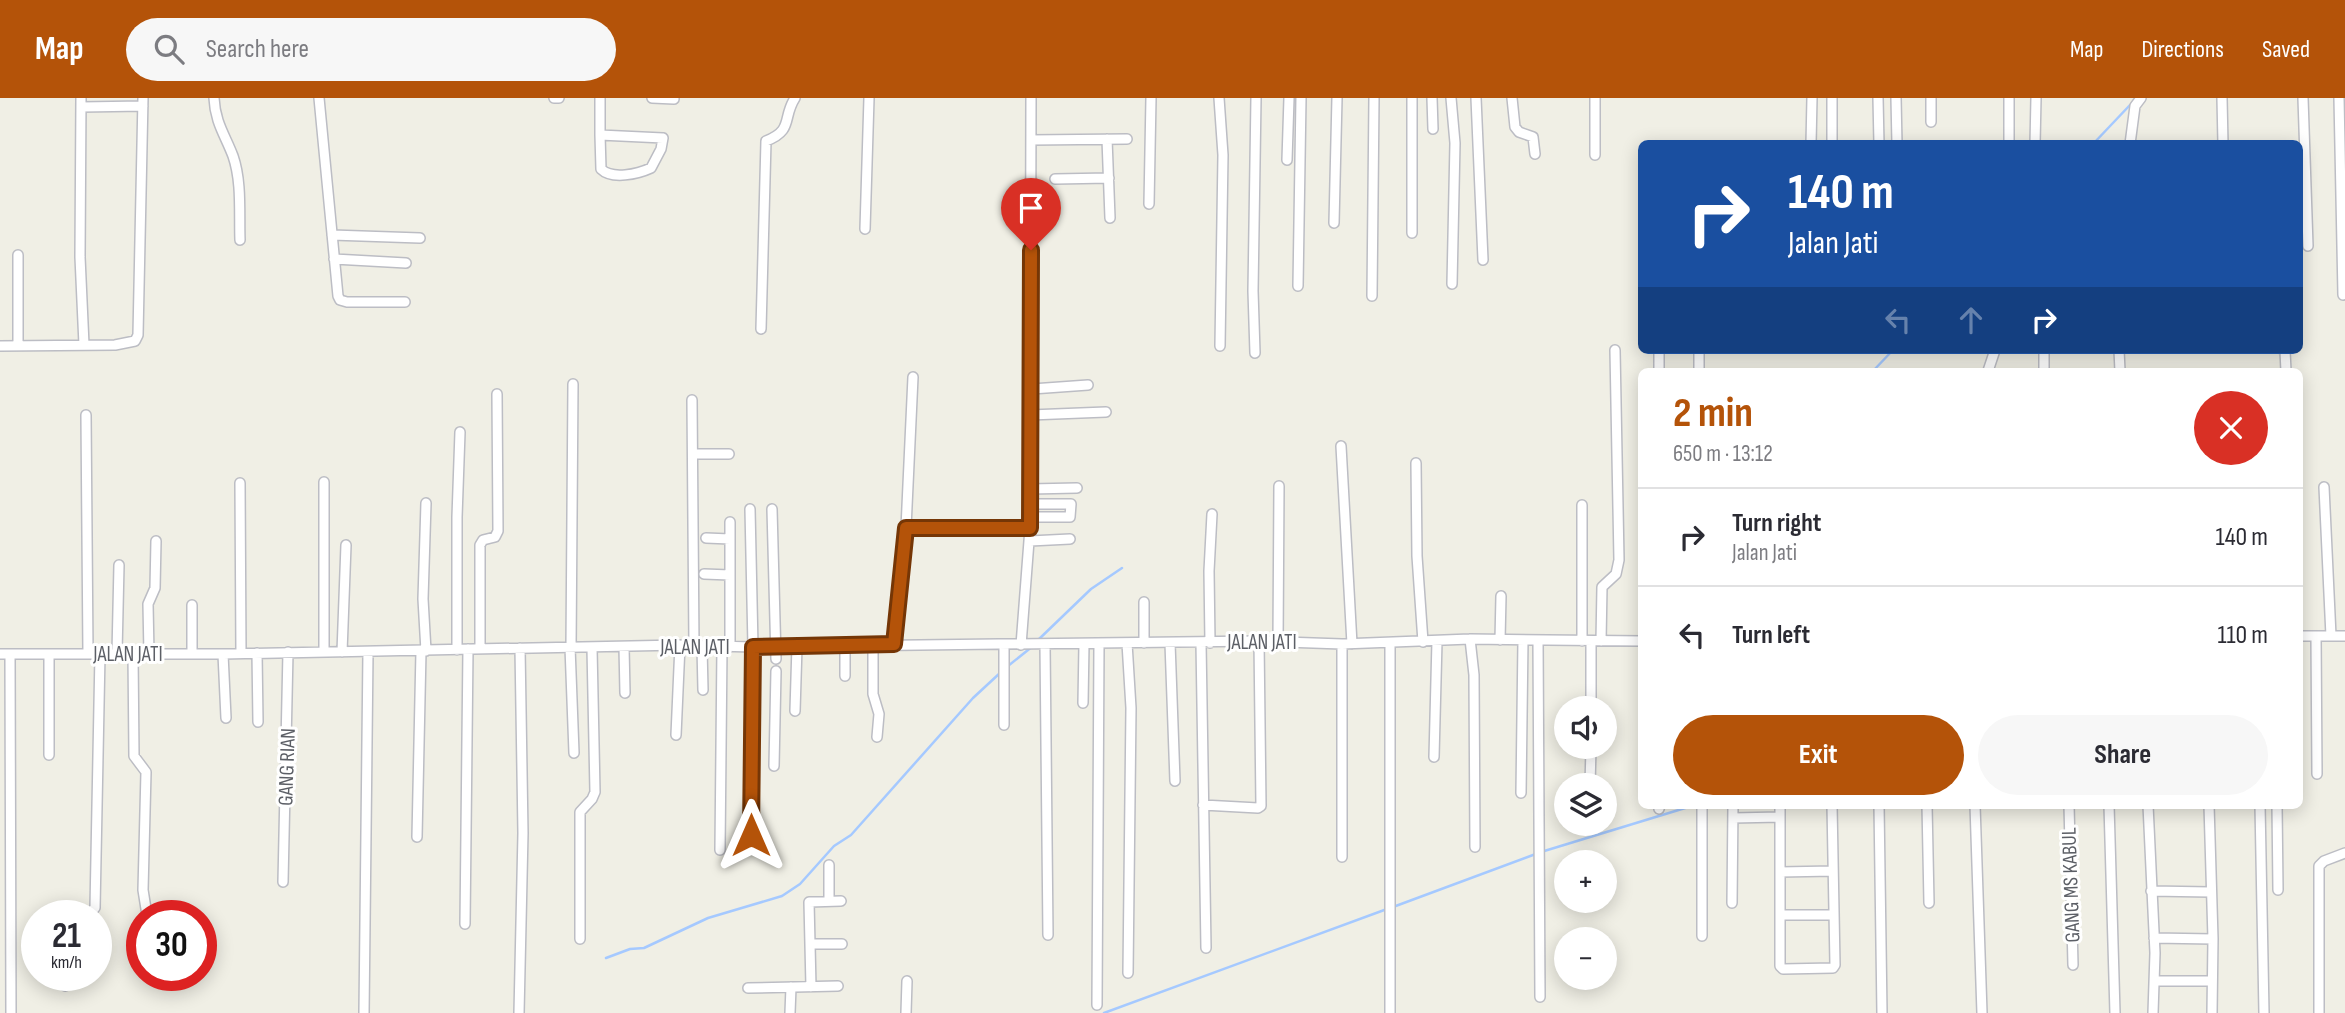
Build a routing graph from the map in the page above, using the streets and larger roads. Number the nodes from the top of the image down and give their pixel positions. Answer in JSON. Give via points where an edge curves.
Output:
{"nodes":[{"id":1,"x":214,"y":98,"type":"edge"},
{"id":2,"x":319,"y":98,"type":"edge"},
{"id":3,"x":554,"y":98,"type":"edge"},
{"id":4,"x":559,"y":98,"type":"edge"},
{"id":5,"x":600,"y":98,"type":"edge"},
{"id":6,"x":652,"y":98,"type":"edge"},
{"id":7,"x":795,"y":98,"type":"edge"},
{"id":8,"x":869,"y":98,"type":"edge"},
{"id":9,"x":1031,"y":98,"type":"edge"},
{"id":10,"x":1151,"y":98,"type":"edge"},
{"id":11,"x":1219,"y":98,"type":"edge"},
{"id":12,"x":1256,"y":98,"type":"edge"},
{"id":13,"x":1289,"y":98,"type":"edge"},
{"id":14,"x":1301,"y":98,"type":"edge"},
{"id":15,"x":1337,"y":98,"type":"edge"},
{"id":16,"x":1374,"y":98,"type":"edge"},
{"id":17,"x":1412,"y":98,"type":"edge"},
{"id":18,"x":1432,"y":98,"type":"edge"},
{"id":19,"x":1451,"y":98,"type":"edge"},
{"id":20,"x":1476,"y":98,"type":"edge"},
{"id":21,"x":1513,"y":98,"type":"edge"},
{"id":22,"x":1595,"y":98,"type":"edge"},
{"id":23,"x":1812,"y":98,"type":"edge"},
{"id":24,"x":1832,"y":98,"type":"edge"},
{"id":25,"x":1878,"y":98,"type":"edge"},
{"id":26,"x":1896,"y":98,"type":"edge"},
{"id":27,"x":1931,"y":98,"type":"edge"},
{"id":28,"x":2009,"y":98,"type":"edge"},
{"id":29,"x":2036,"y":98,"type":"edge"},
{"id":30,"x":2141,"y":98,"type":"edge"},
{"id":31,"x":2222,"y":98,"type":"edge"},
{"id":32,"x":2303,"y":98,"type":"edge"},
{"id":33,"x":2339,"y":98,"type":"edge"},
{"id":34,"x":674,"y":99,"type":"edge"},
{"id":35,"x":81,"y":102,"type":"edge"},
{"id":36,"x":143,"y":102,"type":"edge"},
{"id":37,"x":1931,"y":122,"type":"dead end"},
{"id":38,"x":1433,"y":129,"type":"dead end"},
{"id":39,"x":600,"y":135,"type":"junction"},
{"id":40,"x":1031,"y":139,"type":"junction"},
{"id":41,"x":1107,"y":139,"type":"junction"},
{"id":42,"x":1127,"y":139,"type":"dead end"},
{"id":43,"x":1811,"y":140,"type":"edge"},
{"id":44,"x":1832,"y":140,"type":"edge"},
{"id":45,"x":1879,"y":140,"type":"edge"},
{"id":46,"x":1897,"y":140,"type":"edge"},
{"id":47,"x":2009,"y":140,"type":"edge"},
{"id":48,"x":2035,"y":140,"type":"edge"},
{"id":49,"x":2131,"y":140,"type":"edge"},
{"id":50,"x":2223,"y":140,"type":"edge"},
{"id":51,"x":1535,"y":154,"type":"dead end"},
{"id":52,"x":1595,"y":155,"type":"dead end"},
{"id":53,"x":1287,"y":160,"type":"dead end"},
{"id":54,"x":1109,"y":178,"type":"junction"},
{"id":55,"x":1055,"y":179,"type":"dead end"},
{"id":56,"x":1149,"y":204,"type":"dead end"},
{"id":57,"x":1110,"y":218,"type":"dead end"},
{"id":58,"x":1334,"y":223,"type":"dead end"},
{"id":59,"x":865,"y":229,"type":"dead end"},
{"id":60,"x":1412,"y":233,"type":"dead end"},
{"id":61,"x":332,"y":235,"type":"junction"},
{"id":62,"x":420,"y":238,"type":"dead end"},
{"id":63,"x":240,"y":240,"type":"dead end"},
{"id":64,"x":2308,"y":246,"type":"dead end"},
{"id":65,"x":18,"y":255,"type":"dead end"},
{"id":66,"x":334,"y":259,"type":"junction"},
{"id":67,"x":1483,"y":260,"type":"dead end"},
{"id":68,"x":407,"y":263,"type":"dead end"},
{"id":69,"x":1452,"y":284,"type":"dead end"},
{"id":70,"x":1298,"y":286,"type":"dead end"},
{"id":71,"x":2343,"y":295,"type":"dead end"},
{"id":72,"x":1372,"y":296,"type":"dead end"},
{"id":73,"x":405,"y":302,"type":"dead end"},
{"id":74,"x":761,"y":329,"type":"dead end"},
{"id":75,"x":84,"y":345,"type":"junction"},
{"id":76,"x":0,"y":346,"type":"edge"},
{"id":77,"x":18,"y":346,"type":"junction"},
{"id":78,"x":1220,"y":346,"type":"dead end"},
{"id":79,"x":1615,"y":350,"type":"dead end"},
{"id":80,"x":1255,"y":353,"type":"dead end"},
{"id":81,"x":913,"y":377,"type":"dead end"},
{"id":82,"x":573,"y":384,"type":"dead end"},
{"id":83,"x":1088,"y":385,"type":"dead end"},
{"id":84,"x":1031,"y":389,"type":"junction"},
{"id":85,"x":497,"y":394,"type":"dead end"},
{"id":86,"x":692,"y":400,"type":"dead end"},
{"id":87,"x":1106,"y":412,"type":"dead end"},
{"id":88,"x":86,"y":415,"type":"dead end"},
{"id":89,"x":1030,"y":415,"type":"junction"},
{"id":90,"x":460,"y":432,"type":"dead end"},
{"id":91,"x":1341,"y":446,"type":"dead end"},
{"id":92,"x":693,"y":454,"type":"junction"},
{"id":93,"x":729,"y":454,"type":"dead end"},
{"id":94,"x":1416,"y":463,"type":"dead end"},
{"id":95,"x":324,"y":482,"type":"dead end"},
{"id":96,"x":240,"y":483,"type":"dead end"},
{"id":97,"x":1279,"y":486,"type":"dead end"},
{"id":98,"x":2324,"y":487,"type":"dead end"},
{"id":99,"x":1077,"y":488,"type":"dead end"},
{"id":100,"x":1030,"y":489,"type":"junction"},
{"id":101,"x":426,"y":503,"type":"dead end"},
{"id":102,"x":1030,"y":504,"type":"junction"},
{"id":103,"x":1582,"y":505,"type":"dead end"},
{"id":104,"x":750,"y":509,"type":"dead end"},
{"id":105,"x":772,"y":509,"type":"dead end"},
{"id":106,"x":1212,"y":514,"type":"dead end"},
{"id":107,"x":1031,"y":517,"type":"junction"},
{"id":108,"x":730,"y":522,"type":"dead end"},
{"id":109,"x":906,"y":528,"type":"junction"},
{"id":110,"x":1030,"y":528,"type":"junction"},
{"id":111,"x":706,"y":538,"type":"dead end"},
{"id":112,"x":730,"y":539,"type":"junction"},
{"id":113,"x":1070,"y":540,"type":"dead end"},
{"id":114,"x":156,"y":541,"type":"dead end"},
{"id":115,"x":1030,"y":541,"type":"junction"},
{"id":116,"x":346,"y":545,"type":"dead end"},
{"id":117,"x":119,"y":565,"type":"dead end"},
{"id":118,"x":704,"y":574,"type":"dead end"},
{"id":119,"x":730,"y":575,"type":"junction"},
{"id":120,"x":1500,"y":596,"type":"dead end"},
{"id":121,"x":1143,"y":602,"type":"dead end"},
{"id":122,"x":192,"y":605,"type":"dead end"},
{"id":123,"x":2303,"y":636,"type":"edge"},
{"id":124,"x":2316,"y":636,"type":"junction"},
{"id":125,"x":2331,"y":636,"type":"junction"},
{"id":126,"x":2345,"y":636,"type":"edge"},
{"id":127,"x":1470,"y":639,"type":"junction"},
{"id":128,"x":1500,"y":640,"type":"junction"},
{"id":129,"x":1522,"y":640,"type":"junction"},
{"id":130,"x":1538,"y":640,"type":"junction"},
{"id":131,"x":1259,"y":641,"type":"junction"},
{"id":132,"x":1437,"y":641,"type":"junction"},
{"id":133,"x":1591,"y":641,"type":"junction"},
{"id":134,"x":1638,"y":641,"type":"edge"},
{"id":135,"x":1278,"y":642,"type":"junction"},
{"id":136,"x":1423,"y":642,"type":"junction"},
{"id":137,"x":1126,"y":643,"type":"junction"},
{"id":138,"x":1144,"y":643,"type":"junction"},
{"id":139,"x":1170,"y":643,"type":"junction"},
{"id":140,"x":1205,"y":643,"type":"junction"},
{"id":141,"x":1390,"y":643,"type":"junction"},
{"id":142,"x":873,"y":644,"type":"junction"},
{"id":143,"x":894,"y":644,"type":"junction"},
{"id":144,"x":1004,"y":644,"type":"junction"},
{"id":145,"x":1084,"y":644,"type":"junction"},
{"id":146,"x":1099,"y":644,"type":"junction"},
{"id":147,"x":1347,"y":644,"type":"junction"},
{"id":148,"x":680,"y":645,"type":"junction"},
{"id":149,"x":845,"y":645,"type":"junction"},
{"id":150,"x":1024,"y":645,"type":"junction"},
{"id":151,"x":1042,"y":645,"type":"junction"},
{"id":152,"x":698,"y":646,"type":"junction"},
{"id":153,"x":797,"y":646,"type":"junction"},
{"id":154,"x":571,"y":647,"type":"junction"},
{"id":155,"x":624,"y":647,"type":"junction"},
{"id":156,"x":726,"y":647,"type":"junction"},
{"id":157,"x":753,"y":647,"type":"junction"},
{"id":158,"x":775,"y":647,"type":"junction"},
{"id":159,"x":520,"y":648,"type":"junction"},
{"id":160,"x":592,"y":648,"type":"junction"},
{"id":161,"x":480,"y":649,"type":"junction"},
{"id":162,"x":463,"y":650,"type":"junction"},
{"id":163,"x":324,"y":651,"type":"junction"},
{"id":164,"x":424,"y":651,"type":"junction"},
{"id":165,"x":288,"y":652,"type":"junction"},
{"id":166,"x":342,"y":652,"type":"junction"},
{"id":167,"x":368,"y":652,"type":"junction"},
{"id":168,"x":100,"y":653,"type":"junction"},
{"id":169,"x":117,"y":653,"type":"junction"},
{"id":170,"x":192,"y":653,"type":"junction"},
{"id":171,"x":241,"y":653,"type":"junction"},
{"id":172,"x":257,"y":653,"type":"junction"},
{"id":173,"x":5,"y":654,"type":"edge"},
{"id":174,"x":49,"y":654,"type":"junction"},
{"id":175,"x":88,"y":654,"type":"junction"},
{"id":176,"x":133,"y":654,"type":"junction"},
{"id":177,"x":149,"y":654,"type":"junction"},
{"id":178,"x":223,"y":654,"type":"junction"},
{"id":179,"x":776,"y":659,"type":"dead end"},
{"id":180,"x":776,"y":671,"type":"dead end"},
{"id":181,"x":845,"y":676,"type":"dead end"},
{"id":182,"x":703,"y":690,"type":"dead end"},
{"id":183,"x":625,"y":693,"type":"dead end"},
{"id":184,"x":1591,"y":696,"type":"edge"},
{"id":185,"x":1083,"y":703,"type":"dead end"},
{"id":186,"x":795,"y":712,"type":"dead end"},
{"id":187,"x":226,"y":718,"type":"dead end"},
{"id":188,"x":258,"y":722,"type":"dead end"},
{"id":189,"x":1004,"y":725,"type":"dead end"},
{"id":190,"x":676,"y":735,"type":"dead end"},
{"id":191,"x":877,"y":737,"type":"dead end"},
{"id":192,"x":574,"y":753,"type":"dead end"},
{"id":193,"x":49,"y":755,"type":"dead end"},
{"id":194,"x":1434,"y":757,"type":"dead end"},
{"id":195,"x":774,"y":766,"type":"dead end"},
{"id":196,"x":2317,"y":774,"type":"dead end"},
{"id":197,"x":1175,"y":781,"type":"dead end"},
{"id":198,"x":1521,"y":793,"type":"dead end"},
{"id":199,"x":1203,"y":805,"type":"junction"},
{"id":200,"x":1702,"y":809,"type":"edge"},
{"id":201,"x":1733,"y":809,"type":"edge"},
{"id":202,"x":1780,"y":809,"type":"edge"},
{"id":203,"x":1832,"y":809,"type":"edge"},
{"id":204,"x":1879,"y":809,"type":"edge"},
{"id":205,"x":1927,"y":809,"type":"edge"},
{"id":206,"x":1975,"y":809,"type":"edge"},
{"id":207,"x":2069,"y":809,"type":"edge"},
{"id":208,"x":2109,"y":809,"type":"edge"},
{"id":209,"x":2148,"y":809,"type":"edge"},
{"id":210,"x":2208,"y":809,"type":"edge"},
{"id":211,"x":2260,"y":809,"type":"edge"},
{"id":212,"x":2277,"y":809,"type":"edge"},
{"id":213,"x":1780,"y":817,"type":"junction"},
{"id":214,"x":1733,"y":818,"type":"junction"},
{"id":215,"x":751,"y":835,"type":"dead end"},
{"id":216,"x":417,"y":837,"type":"dead end"},
{"id":217,"x":1475,"y":847,"type":"dead end"},
{"id":218,"x":720,"y":850,"type":"dead end"},
{"id":219,"x":2345,"y":853,"type":"edge"},
{"id":220,"x":1342,"y":857,"type":"dead end"},
{"id":221,"x":829,"y":865,"type":"dead end"},
{"id":222,"x":1780,"y":872,"type":"junction"},
{"id":223,"x":1833,"y":872,"type":"junction"},
{"id":224,"x":284,"y":882,"type":"dead end"},
{"id":225,"x":2278,"y":890,"type":"dead end"},
{"id":226,"x":2151,"y":891,"type":"junction"},
{"id":227,"x":2210,"y":892,"type":"junction"},
{"id":228,"x":95,"y":900,"type":"edge"},
{"id":229,"x":145,"y":900,"type":"edge"},
{"id":230,"x":829,"y":901,"type":"junction"},
{"id":231,"x":841,"y":901,"type":"dead end"},
{"id":232,"x":1732,"y":903,"type":"dead end"},
{"id":233,"x":1929,"y":903,"type":"dead end"},
{"id":234,"x":1780,"y":915,"type":"junction"},
{"id":235,"x":1834,"y":915,"type":"junction"},
{"id":236,"x":466,"y":924,"type":"dead end"},
{"id":237,"x":1048,"y":935,"type":"dead end"},
{"id":238,"x":1702,"y":936,"type":"dead end"},
{"id":239,"x":2154,"y":938,"type":"junction"},
{"id":240,"x":580,"y":939,"type":"dead end"},
{"id":241,"x":2213,"y":939,"type":"junction"},
{"id":242,"x":810,"y":944,"type":"junction"},
{"id":243,"x":842,"y":944,"type":"dead end"},
{"id":244,"x":1206,"y":948,"type":"dead end"},
{"id":245,"x":2073,"y":965,"type":"dead end"},
{"id":246,"x":1128,"y":973,"type":"dead end"},
{"id":247,"x":907,"y":981,"type":"dead end"},
{"id":248,"x":2154,"y":981,"type":"junction"},
{"id":249,"x":2211,"y":981,"type":"junction"},
{"id":250,"x":838,"y":986,"type":"dead end"},
{"id":251,"x":790,"y":987,"type":"junction"},
{"id":252,"x":811,"y":987,"type":"junction"},
{"id":253,"x":748,"y":988,"type":"dead end"},
{"id":254,"x":1540,"y":997,"type":"dead end"},
{"id":255,"x":1097,"y":1005,"type":"dead end"},
{"id":256,"x":11,"y":1013,"type":"edge"},
{"id":257,"x":364,"y":1013,"type":"edge"},
{"id":258,"x":519,"y":1013,"type":"edge"},
{"id":259,"x":790,"y":1013,"type":"edge"},
{"id":260,"x":906,"y":1013,"type":"edge"},
{"id":261,"x":1390,"y":1013,"type":"edge"},
{"id":262,"x":1882,"y":1013,"type":"edge"},
{"id":263,"x":1982,"y":1013,"type":"edge"},
{"id":264,"x":2115,"y":1013,"type":"edge"},
{"id":265,"x":2153,"y":1013,"type":"edge"},
{"id":266,"x":2212,"y":1013,"type":"edge"},
{"id":267,"x":2264,"y":1013,"type":"edge"},
{"id":268,"x":2319,"y":1013,"type":"edge"}],
"edges":[{"from":1,"to":63,"type":"street","via":[[239,189]]},
{"from":2,"to":61,"type":"street"},
{"from":3,"to":4,"type":"street"},
{"from":5,"to":39,"type":"street"},
{"from":6,"to":34,"type":"street"},
{"from":7,"to":74,"type":"street","via":[[785,128],[766,141]]},
{"from":8,"to":59,"type":"street"},
{"from":9,"to":40,"type":"street"},
{"from":10,"to":56,"type":"street"},
{"from":11,"to":78,"type":"street","via":[[1223,155]]},
{"from":12,"to":80,"type":"street"},
{"from":13,"to":53,"type":"street"},
{"from":14,"to":70,"type":"street"},
{"from":15,"to":58,"type":"street"},
{"from":16,"to":72,"type":"street"},
{"from":17,"to":60,"type":"street"},
{"from":18,"to":38,"type":"street"},
{"from":19,"to":69,"type":"street","via":[[1455,143]]},
{"from":20,"to":67,"type":"street"},
{"from":21,"to":51,"type":"street","via":[[1515,128],[1533,137]]},
{"from":22,"to":52,"type":"street"},
{"from":23,"to":43,"type":"street"},
{"from":24,"to":44,"type":"street"},
{"from":25,"to":45,"type":"street"},
{"from":26,"to":46,"type":"street"},
{"from":27,"to":37,"type":"street"},
{"from":28,"to":47,"type":"street"},
{"from":29,"to":48,"type":"street"},
{"from":30,"to":49,"type":"street","via":[[2135,106]]},
{"from":31,"to":50,"type":"street"},
{"from":32,"to":64,"type":"street"},
{"from":33,"to":71,"type":"street"},
{"from":35,"to":36,"type":"street"},
{"from":35,"to":75,"type":"street"},
{"from":36,"to":75,"type":"street","via":[[138,335],[129,344]]},
{"from":39,"to":39,"type":"street","via":[[601,169],[611,174],[651,168],[663,138]]},
{"from":40,"to":41,"type":"street"},
{"from":40,"to":84,"type":"street"},
{"from":41,"to":42,"type":"street"},
{"from":41,"to":54,"type":"street"},
{"from":54,"to":55,"type":"street"},
{"from":54,"to":57,"type":"street"},
{"from":61,"to":62,"type":"street"},
{"from":61,"to":66,"type":"street"},
{"from":65,"to":77,"type":"street"},
{"from":66,"to":68,"type":"street"},
{"from":66,"to":73,"type":"street","via":[[340,300]]},
{"from":75,"to":77,"type":"street"},
{"from":76,"to":77,"type":"street"},
{"from":79,"to":133,"type":"street","via":[[1619,560],[1616,574],[1602,587]]},
{"from":81,"to":109,"type":"street"},
{"from":82,"to":154,"type":"street"},
{"from":83,"to":84,"type":"street"},
{"from":84,"to":89,"type":"street"},
{"from":85,"to":161,"type":"street","via":[[498,531],[480,545]]},
{"from":86,"to":92,"type":"street"},
{"from":87,"to":89,"type":"street"},
{"from":88,"to":175,"type":"street"},
{"from":89,"to":100,"type":"street"},
{"from":90,"to":162,"type":"street","via":[[457,517]]},
{"from":91,"to":147,"type":"street"},
{"from":92,"to":93,"type":"street"},
{"from":92,"to":152,"type":"street"},
{"from":94,"to":136,"type":"street"},
{"from":95,"to":163,"type":"street"},
{"from":96,"to":171,"type":"street"},
{"from":97,"to":135,"type":"street"},
{"from":98,"to":125,"type":"street"},
{"from":99,"to":100,"type":"street"},
{"from":100,"to":102,"type":"street"},
{"from":101,"to":164,"type":"street"},
{"from":102,"to":107,"type":"street"},
{"from":102,"to":107,"type":"street","via":[[1071,504],[1068,518]]},
{"from":103,"to":133,"type":"street"},
{"from":104,"to":157,"type":"street"},
{"from":105,"to":158,"type":"street"},
{"from":106,"to":140,"type":"street"},
{"from":107,"to":110,"type":"street"},
{"from":108,"to":112,"type":"street"},
{"from":109,"to":110,"type":"street"},
{"from":109,"to":143,"type":"street"},
{"from":110,"to":115,"type":"street"},
{"from":111,"to":112,"type":"street"},
{"from":112,"to":119,"type":"street"},
{"from":113,"to":115,"type":"street"},
{"from":114,"to":177,"type":"street","via":[[155,588],[148,604]]},
{"from":115,"to":150,"type":"street"},
{"from":116,"to":166,"type":"street"},
{"from":117,"to":169,"type":"street"},
{"from":118,"to":119,"type":"street"},
{"from":119,"to":156,"type":"street"},
{"from":120,"to":128,"type":"street"},
{"from":121,"to":138,"type":"street"},
{"from":122,"to":170,"type":"street"},
{"from":123,"to":124,"type":"street"},
{"from":124,"to":125,"type":"street"},
{"from":124,"to":196,"type":"street"},
{"from":125,"to":126,"type":"street"},
{"from":127,"to":128,"type":"street","name":"JALAN JATI"},
{"from":127,"to":132,"type":"street","name":"JALAN JATI"},
{"from":127,"to":217,"type":"street"},
{"from":128,"to":129,"type":"street","name":"JALAN JATI"},
{"from":129,"to":130,"type":"street","name":"JALAN JATI"},
{"from":129,"to":198,"type":"street"},
{"from":130,"to":133,"type":"street","name":"JALAN JATI"},
{"from":130,"to":254,"type":"street"},
{"from":131,"to":135,"type":"street","name":"JALAN JATI"},
{"from":131,"to":140,"type":"street","name":"JALAN JATI"},
{"from":131,"to":199,"type":"street","via":[[1261,806]]},
{"from":132,"to":136,"type":"street","name":"JALAN JATI"},
{"from":132,"to":194,"type":"street"},
{"from":133,"to":134,"type":"street","name":"JALAN JATI"},
{"from":133,"to":184,"type":"street"},
{"from":135,"to":147,"type":"street","name":"JALAN JATI"},
{"from":136,"to":141,"type":"street","name":"JALAN JATI"},
{"from":137,"to":138,"type":"street","name":"JALAN JATI"},
{"from":137,"to":146,"type":"street","name":"JALAN JATI"},
{"from":137,"to":246,"type":"street","via":[[1131,709]]},
{"from":138,"to":139,"type":"street","name":"JALAN JATI"},
{"from":139,"to":140,"type":"street","name":"JALAN JATI"},
{"from":139,"to":197,"type":"street"},
{"from":140,"to":199,"type":"street"},
{"from":141,"to":147,"type":"street","name":"JALAN JATI"},
{"from":141,"to":261,"type":"street"},
{"from":142,"to":143,"type":"street","name":"JALAN JATI"},
{"from":142,"to":149,"type":"street","name":"JALAN JATI"},
{"from":142,"to":191,"type":"street"},
{"from":143,"to":144,"type":"street","name":"JALAN JATI"},
{"from":144,"to":150,"type":"street","name":"JALAN JATI"},
{"from":144,"to":189,"type":"street"},
{"from":145,"to":146,"type":"street","name":"JALAN JATI"},
{"from":145,"to":151,"type":"street","name":"JALAN JATI"},
{"from":145,"to":185,"type":"street"},
{"from":146,"to":255,"type":"street"},
{"from":147,"to":220,"type":"street"},
{"from":148,"to":152,"type":"street","name":"JALAN JATI"},
{"from":148,"to":155,"type":"street","name":"JALAN JATI"},
{"from":148,"to":190,"type":"street"},
{"from":149,"to":153,"type":"street","name":"JALAN JATI"},
{"from":149,"to":181,"type":"street"},
{"from":150,"to":151,"type":"street","name":"JALAN JATI"},
{"from":151,"to":237,"type":"street"},
{"from":152,"to":156,"type":"street","name":"JALAN JATI"},
{"from":152,"to":182,"type":"street"},
{"from":153,"to":158,"type":"street","name":"JALAN JATI"},
{"from":153,"to":186,"type":"street"},
{"from":154,"to":159,"type":"street","name":"JALAN JATI"},
{"from":154,"to":160,"type":"street","name":"JALAN JATI"},
{"from":154,"to":192,"type":"street"},
{"from":155,"to":160,"type":"street","name":"JALAN JATI"},
{"from":155,"to":183,"type":"street"},
{"from":156,"to":157,"type":"street","name":"JALAN JATI"},
{"from":156,"to":218,"type":"street"},
{"from":157,"to":158,"type":"street","name":"JALAN JATI"},
{"from":157,"to":215,"type":"street"},
{"from":158,"to":179,"type":"street"},
{"from":159,"to":161,"type":"street","name":"JALAN JATI"},
{"from":159,"to":258,"type":"street","via":[[523,832]]},
{"from":160,"to":240,"type":"street","via":[[595,792],[580,812]]},
{"from":161,"to":162,"type":"street","name":"JALAN JATI"},
{"from":162,"to":164,"type":"street","name":"JALAN JATI"},
{"from":162,"to":236,"type":"street"},
{"from":163,"to":165,"type":"street","name":"JALAN JATI"},
{"from":163,"to":166,"type":"street","name":"JALAN JATI"},
{"from":164,"to":167,"type":"street","name":"JALAN JATI"},
{"from":164,"to":216,"type":"street"},
{"from":165,"to":172,"type":"street","name":"JALAN JATI"},
{"from":165,"to":224,"type":"street","name":"GANG RIAN"},
{"from":166,"to":167,"type":"street","name":"JALAN JATI"},
{"from":167,"to":257,"type":"street"},
{"from":168,"to":169,"type":"street","name":"JALAN JATI"},
{"from":168,"to":175,"type":"street","name":"JALAN JATI"},
{"from":168,"to":228,"type":"street"},
{"from":169,"to":176,"type":"street","name":"JALAN JATI"},
{"from":170,"to":177,"type":"street","name":"JALAN JATI"},
{"from":170,"to":178,"type":"street","name":"JALAN JATI"},
{"from":171,"to":172,"type":"street","name":"JALAN JATI"},
{"from":171,"to":178,"type":"street","name":"JALAN JATI"},
{"from":172,"to":188,"type":"street"},
{"from":173,"to":174,"type":"street","name":"JALAN JATI"},
{"from":173,"to":256,"type":"street"},
{"from":174,"to":175,"type":"street","name":"JALAN JATI"},
{"from":174,"to":193,"type":"street"},
{"from":176,"to":177,"type":"street","name":"JALAN JATI"},
{"from":176,"to":229,"type":"street","via":[[134,756],[146,772]]},
{"from":178,"to":187,"type":"street"},
{"from":180,"to":195,"type":"street"},
{"from":199,"to":244,"type":"street"},
{"from":200,"to":238,"type":"street"},
{"from":201,"to":214,"type":"street"},
{"from":202,"to":213,"type":"street"},
{"from":203,"to":223,"type":"street"},
{"from":204,"to":262,"type":"street"},
{"from":205,"to":233,"type":"street"},
{"from":206,"to":263,"type":"street"},
{"from":207,"to":245,"type":"street","name":"GANG MS KABUL"},
{"from":208,"to":264,"type":"street"},
{"from":209,"to":226,"type":"street"},
{"from":210,"to":227,"type":"street"},
{"from":211,"to":267,"type":"street"},
{"from":212,"to":225,"type":"street"},
{"from":213,"to":214,"type":"street"},
{"from":213,"to":222,"type":"street"},
{"from":214,"to":232,"type":"street"},
{"from":219,"to":268,"type":"street","via":[[2319,866]]},
{"from":221,"to":230,"type":"street"},
{"from":222,"to":223,"type":"street"},
{"from":222,"to":234,"type":"street"},
{"from":223,"to":235,"type":"street"},
{"from":226,"to":227,"type":"street"},
{"from":226,"to":239,"type":"street"},
{"from":227,"to":241,"type":"street"},
{"from":230,"to":231,"type":"street"},
{"from":230,"to":242,"type":"street","via":[[809,902]]},
{"from":234,"to":235,"type":"street"},
{"from":234,"to":235,"type":"street","via":[[1783,969],[1834,967]]},
{"from":239,"to":241,"type":"street"},
{"from":239,"to":248,"type":"street"},
{"from":241,"to":249,"type":"street"},
{"from":242,"to":243,"type":"street"},
{"from":242,"to":252,"type":"street"},
{"from":247,"to":260,"type":"street"},
{"from":248,"to":249,"type":"street"},
{"from":248,"to":265,"type":"street"},
{"from":249,"to":266,"type":"street"},
{"from":250,"to":252,"type":"street"},
{"from":251,"to":252,"type":"street"},
{"from":251,"to":253,"type":"street"},
{"from":251,"to":259,"type":"street"}]}
